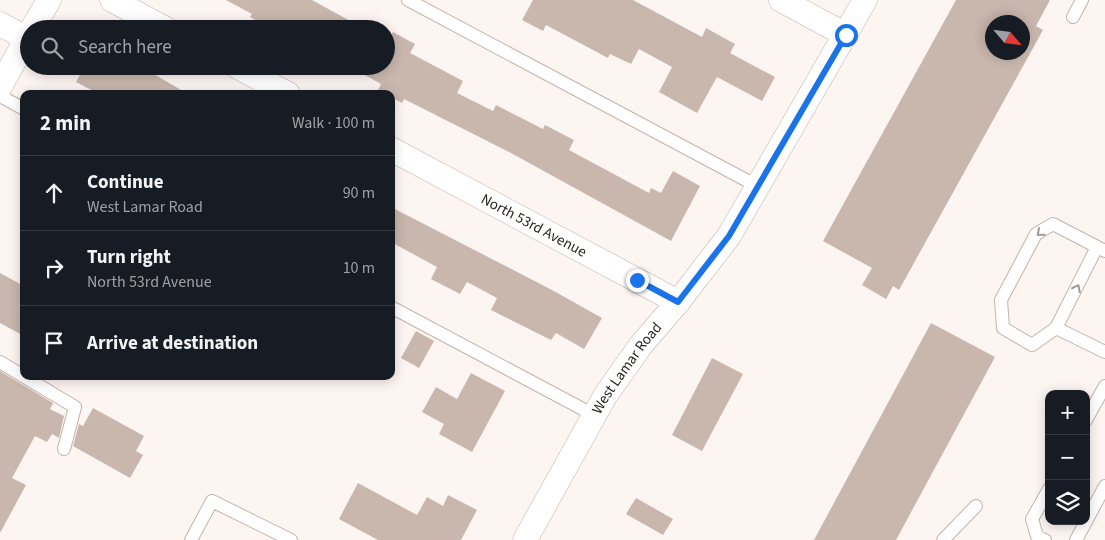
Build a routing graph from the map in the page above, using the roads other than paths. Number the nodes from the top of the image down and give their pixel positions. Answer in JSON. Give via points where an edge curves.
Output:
{"nodes":[{"id":1,"x":49,"y":0,"type":"edge"},
{"id":2,"x":112,"y":0,"type":"edge"},
{"id":3,"x":408,"y":0,"type":"edge"},
{"id":4,"x":781,"y":0,"type":"edge"},
{"id":5,"x":865,"y":0,"type":"edge"},
{"id":6,"x":1082,"y":0,"type":"edge"},
{"id":7,"x":1073,"y":17,"type":"dead end"},
{"id":8,"x":37,"y":20,"type":"edge"},
{"id":9,"x":149,"y":20,"type":"edge"},
{"id":10,"x":0,"y":24,"type":"edge"},
{"id":11,"x":20,"y":31,"type":"edge"},
{"id":12,"x":846,"y":35,"type":"junction"},
{"id":13,"x":20,"y":50,"type":"edge"},
{"id":14,"x":253,"y":75,"type":"edge"},
{"id":15,"x":0,"y":87,"type":"edge"},
{"id":16,"x":281,"y":90,"type":"edge"},
{"id":17,"x":0,"y":96,"type":"edge"},
{"id":18,"x":20,"y":107,"type":"edge"},
{"id":19,"x":395,"y":151,"type":"edge"},
{"id":20,"x":759,"y":187,"type":"junction"},
{"id":21,"x":1101,"y":249,"type":"edge"},
{"id":22,"x":678,"y":302,"type":"junction"},
{"id":23,"x":395,"y":308,"type":"edge"},
{"id":24,"x":1056,"y":328,"type":"junction"},
{"id":25,"x":1105,"y":352,"type":"edge"},
{"id":26,"x":0,"y":362,"type":"edge"},
{"id":27,"x":20,"y":374,"type":"edge"},
{"id":28,"x":30,"y":380,"type":"edge"},
{"id":29,"x":1105,"y":386,"type":"edge"},
{"id":30,"x":1090,"y":413,"type":"edge"},
{"id":31,"x":594,"y":415,"type":"junction"},
{"id":32,"x":64,"y":449,"type":"dead end"},
{"id":33,"x":1105,"y":486,"type":"edge"},
{"id":34,"x":1045,"y":496,"type":"edge"},
{"id":35,"x":976,"y":506,"type":"dead end"},
{"id":36,"x":191,"y":540,"type":"edge"},
{"id":37,"x":291,"y":540,"type":"edge"},
{"id":38,"x":525,"y":540,"type":"edge"},
{"id":39,"x":943,"y":540,"type":"edge"},
{"id":40,"x":1045,"y":540,"type":"edge"},
{"id":41,"x":1076,"y":540,"type":"edge"}],
"edges":[{"from":1,"to":8,"type":"street"},
{"from":2,"to":9,"type":"street"},
{"from":3,"to":20,"type":"lane"},
{"from":4,"to":12,"type":"street"},
{"from":5,"to":12,"type":"street","name":"West Lamar Road"},
{"from":6,"to":7,"type":"lane"},
{"from":10,"to":11,"type":"street"},
{"from":12,"to":20,"type":"street","name":"West Lamar Road"},
{"from":13,"to":15,"type":"street"},
{"from":14,"to":16,"type":"street"},
{"from":17,"to":18,"type":"lane"},
{"from":19,"to":22,"type":"street","name":"North 53rd Avenue"},
{"from":20,"to":22,"type":"street","name":"West Lamar Road","via":[[729,236]]},
{"from":24,"to":21,"type":"lane","one_way":true},
{"from":21,"to":24,"type":"lane","one_way":true,"via":[[1053,224],[1036,234],[1001,300],[1002,328],[1032,345]]},
{"from":22,"to":31,"type":"street","name":"West Lamar Road","via":[[641,345]]},
{"from":23,"to":31,"type":"lane"},
{"from":24,"to":25,"type":"lane"},
{"from":26,"to":27,"type":"lane"},
{"from":28,"to":32,"type":"lane","via":[[75,407]]},
{"from":29,"to":30,"type":"lane"},
{"from":31,"to":38,"type":"street","name":"West Lamar Road"},
{"from":33,"to":41,"type":"lane"},
{"from":34,"to":40,"type":"lane","via":[[1032,519],[1037,536]]},
{"from":35,"to":39,"type":"lane"},
{"from":36,"to":37,"type":"lane","via":[[212,501]]}]}
